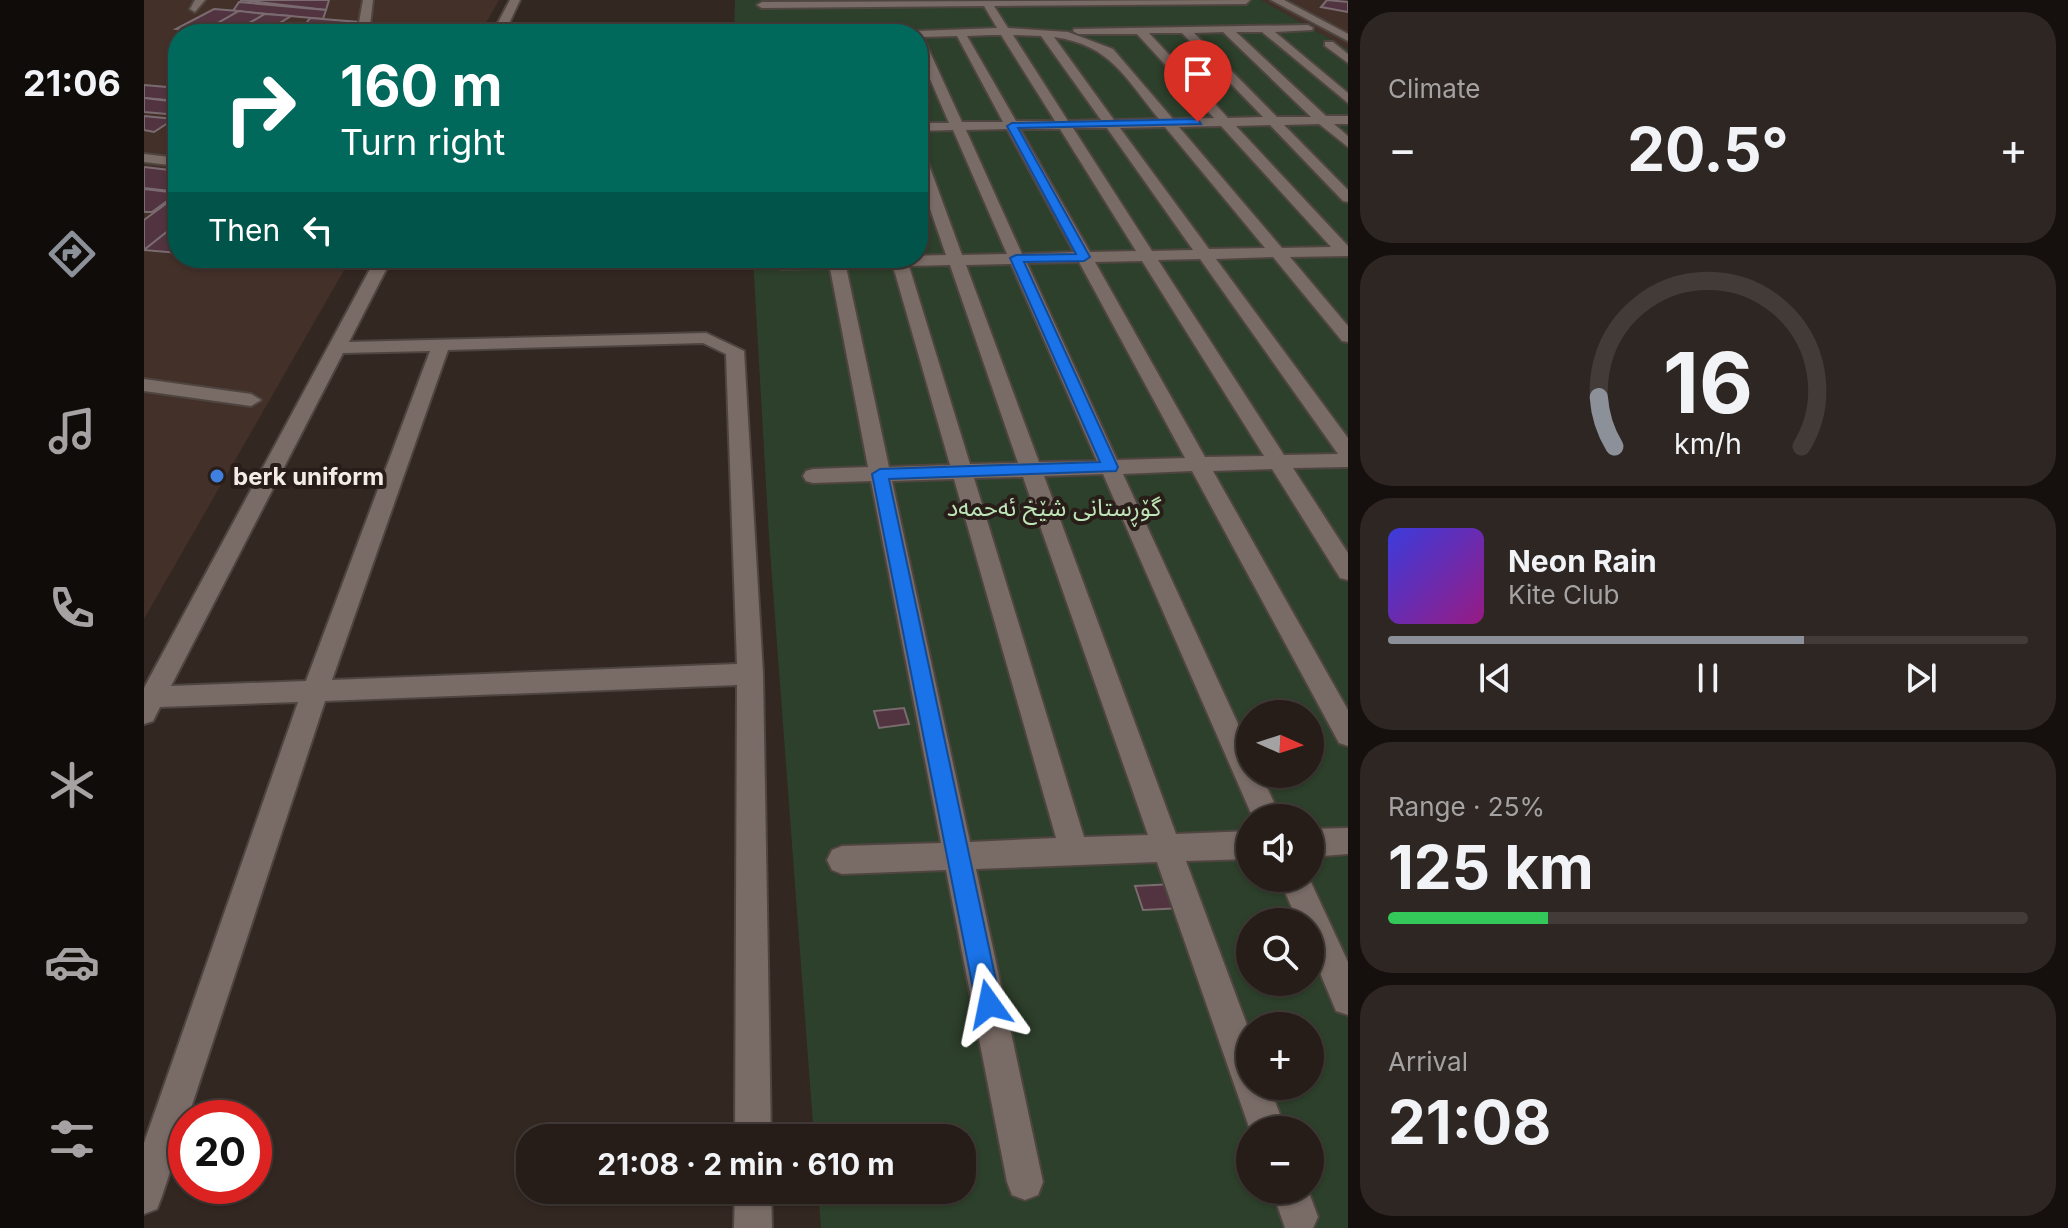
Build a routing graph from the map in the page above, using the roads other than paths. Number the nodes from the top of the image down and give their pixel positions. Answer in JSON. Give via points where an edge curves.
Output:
{"nodes":[{"id":1,"x":368,"y":0,"type":"edge"},
{"id":2,"x":515,"y":0,"type":"edge"},
{"id":3,"x":1276,"y":0,"type":"edge"},
{"id":4,"x":986,"y":1,"type":"edge"},
{"id":5,"x":1246,"y":1,"type":"edge"},
{"id":6,"x":762,"y":5,"type":"dead end"},
{"id":7,"x":1290,"y":8,"type":"junction"},
{"id":8,"x":1334,"y":16,"type":"dead end"},
{"id":9,"x":980,"y":17,"type":"dead end"},
{"id":10,"x":1003,"y":22,"type":"junction"},
{"id":11,"x":364,"y":24,"type":"edge"},
{"id":12,"x":503,"y":24,"type":"edge"},
{"id":13,"x":1308,"y":28,"type":"dead end"},
{"id":14,"x":1226,"y":29,"type":"junction"},
{"id":15,"x":1265,"y":29,"type":"junction"},
{"id":16,"x":1140,"y":30,"type":"junction"},
{"id":17,"x":1185,"y":30,"type":"junction"},
{"id":18,"x":1050,"y":33,"type":"junction"},
{"id":19,"x":961,"y":34,"type":"junction"},
{"id":20,"x":928,"y":36,"type":"edge"},
{"id":21,"x":1348,"y":38,"type":"edge"},
{"id":22,"x":1329,"y":44,"type":"dead end"},
{"id":23,"x":928,"y":59,"type":"edge"},
{"id":24,"x":1348,"y":60,"type":"edge"},
{"id":25,"x":1348,"y":99,"type":"edge"},
{"id":26,"x":1324,"y":120,"type":"junction"},
{"id":27,"x":1348,"y":120,"type":"edge"},
{"id":28,"x":1275,"y":121,"type":"junction"},
{"id":29,"x":1225,"y":122,"type":"junction"},
{"id":30,"x":1171,"y":123,"type":"junction"},
{"id":31,"x":1111,"y":124,"type":"junction"},
{"id":32,"x":1063,"y":125,"type":"junction"},
{"id":33,"x":1012,"y":126,"type":"junction"},
{"id":34,"x":928,"y":127,"type":"edge"},
{"id":35,"x":957,"y":127,"type":"junction"},
{"id":36,"x":1348,"y":143,"type":"edge"},
{"id":37,"x":144,"y":158,"type":"edge"},
{"id":38,"x":168,"y":161,"type":"edge"},
{"id":39,"x":928,"y":182,"type":"edge"},
{"id":40,"x":1348,"y":198,"type":"edge"},
{"id":41,"x":1346,"y":251,"type":"edge"},
{"id":42,"x":1278,"y":253,"type":"junction"},
{"id":43,"x":1205,"y":254,"type":"junction"},
{"id":44,"x":1147,"y":256,"type":"junction"},
{"id":45,"x":1084,"y":257,"type":"junction"},
{"id":46,"x":1016,"y":258,"type":"junction"},
{"id":47,"x":928,"y":260,"type":"edge"},
{"id":48,"x":956,"y":260,"type":"junction"},
{"id":49,"x":379,"y":268,"type":"edge"},
{"id":50,"x":839,"y":268,"type":"edge"},
{"id":51,"x":902,"y":268,"type":"edge"},
{"id":52,"x":1348,"y":337,"type":"edge"},
{"id":53,"x":441,"y":345,"type":"junction"},
{"id":54,"x":337,"y":348,"type":"junction"},
{"id":55,"x":144,"y":385,"type":"edge"},
{"id":56,"x":251,"y":400,"type":"dead end"},
{"id":57,"x":1348,"y":453,"type":"edge"},
{"id":58,"x":1348,"y":460,"type":"edge"},
{"id":59,"x":1278,"y":462,"type":"junction"},
{"id":60,"x":1198,"y":464,"type":"junction"},
{"id":61,"x":1110,"y":467,"type":"junction"},
{"id":62,"x":1031,"y":470,"type":"junction"},
{"id":63,"x":962,"y":472,"type":"junction"},
{"id":64,"x":880,"y":474,"type":"junction"},
{"id":65,"x":813,"y":476,"type":"dead end"},
{"id":66,"x":1348,"y":572,"type":"edge"},
{"id":67,"x":750,"y":674,"type":"junction"},
{"id":68,"x":315,"y":691,"type":"junction"},
{"id":69,"x":148,"y":705,"type":"edge"},
{"id":70,"x":1348,"y":735,"type":"edge"},
{"id":71,"x":1261,"y":804,"type":"edge"},
{"id":72,"x":1348,"y":841,"type":"edge"},
{"id":73,"x":1324,"y":842,"type":"edge"},
{"id":74,"x":1236,"y":846,"type":"edge"},
{"id":75,"x":1167,"y":848,"type":"junction"},
{"id":76,"x":1074,"y":851,"type":"junction"},
{"id":77,"x":958,"y":856,"type":"junction"},
{"id":78,"x":842,"y":860,"type":"dead end"},
{"id":79,"x":1300,"y":892,"type":"edge"},
{"id":80,"x":1348,"y":999,"type":"edge"},
{"id":81,"x":1236,"y":1041,"type":"edge"},
{"id":82,"x":753,"y":1124,"type":"edge"},
{"id":83,"x":1025,"y":1182,"type":"dead end"},
{"id":84,"x":144,"y":1196,"type":"edge"},
{"id":85,"x":753,"y":1204,"type":"edge"},
{"id":86,"x":753,"y":1228,"type":"edge"}],
"edges":[{"from":1,"to":11,"type":"street"},
{"from":2,"to":12,"type":"street"},
{"from":3,"to":7,"type":"street"},
{"from":4,"to":5,"type":"street"},
{"from":4,"to":6,"type":"street"},
{"from":4,"to":10,"type":"street"},
{"from":7,"to":8,"type":"street"},
{"from":7,"to":21,"type":"street"},
{"from":9,"to":10,"type":"street"},
{"from":10,"to":18,"type":"street"},
{"from":10,"to":19,"type":"street"},
{"from":10,"to":32,"type":"street"},
{"from":13,"to":15,"type":"street"},
{"from":14,"to":15,"type":"street"},
{"from":14,"to":17,"type":"street"},
{"from":14,"to":26,"type":"street"},
{"from":15,"to":25,"type":"street"},
{"from":16,"to":17,"type":"street"},
{"from":16,"to":18,"type":"street"},
{"from":16,"to":29,"type":"street"},
{"from":17,"to":28,"type":"street"},
{"from":18,"to":30,"type":"street","via":[[1109,51]]},
{"from":18,"to":31,"type":"street"},
{"from":19,"to":20,"type":"street"},
{"from":19,"to":33,"type":"street"},
{"from":22,"to":24,"type":"street"},
{"from":23,"to":35,"type":"street"},
{"from":26,"to":27,"type":"street"},
{"from":26,"to":28,"type":"street"},
{"from":26,"to":36,"type":"street"},
{"from":28,"to":29,"type":"street"},
{"from":28,"to":40,"type":"street"},
{"from":29,"to":30,"type":"street"},
{"from":29,"to":41,"type":"street"},
{"from":30,"to":31,"type":"street"},
{"from":30,"to":42,"type":"street"},
{"from":31,"to":32,"type":"street"},
{"from":31,"to":43,"type":"street"},
{"from":32,"to":33,"type":"street"},
{"from":32,"to":44,"type":"street"},
{"from":33,"to":35,"type":"street"},
{"from":33,"to":45,"type":"street"},
{"from":34,"to":35,"type":"street"},
{"from":35,"to":46,"type":"street"},
{"from":37,"to":38,"type":"street"},
{"from":39,"to":48,"type":"street"},
{"from":41,"to":42,"type":"street"},
{"from":42,"to":43,"type":"street"},
{"from":42,"to":52,"type":"street"},
{"from":43,"to":44,"type":"street"},
{"from":43,"to":57,"type":"street"},
{"from":44,"to":45,"type":"street"},
{"from":44,"to":59,"type":"street"},
{"from":45,"to":46,"type":"street"},
{"from":45,"to":60,"type":"street"},
{"from":46,"to":48,"type":"street"},
{"from":46,"to":61,"type":"street"},
{"from":47,"to":48,"type":"street"},
{"from":48,"to":62,"type":"street"},
{"from":49,"to":54,"type":"street"},
{"from":50,"to":64,"type":"street"},
{"from":51,"to":63,"type":"street"},
{"from":53,"to":54,"type":"street"},
{"from":53,"to":67,"type":"street","via":[[706,338],[735,351]]},
{"from":53,"to":68,"type":"street"},
{"from":54,"to":69,"type":"street"},
{"from":55,"to":56,"type":"street"},
{"from":58,"to":59,"type":"street"},
{"from":59,"to":60,"type":"street"},
{"from":59,"to":66,"type":"street"},
{"from":60,"to":61,"type":"street"},
{"from":60,"to":70,"type":"street"},
{"from":61,"to":62,"type":"street"},
{"from":61,"to":71,"type":"street"},
{"from":62,"to":63,"type":"street"},
{"from":62,"to":75,"type":"street"},
{"from":63,"to":64,"type":"street"},
{"from":63,"to":76,"type":"street"},
{"from":64,"to":65,"type":"street"},
{"from":64,"to":77,"type":"street"},
{"from":67,"to":68,"type":"street"},
{"from":67,"to":82,"type":"street"},
{"from":68,"to":69,"type":"street"},
{"from":68,"to":84,"type":"street"},
{"from":72,"to":73,"type":"street"},
{"from":74,"to":75,"type":"street"},
{"from":75,"to":76,"type":"street"},
{"from":75,"to":81,"type":"street"},
{"from":76,"to":77,"type":"street"},
{"from":77,"to":78,"type":"street"},
{"from":77,"to":83,"type":"street"},
{"from":79,"to":80,"type":"street"},
{"from":85,"to":86,"type":"street"}]}
